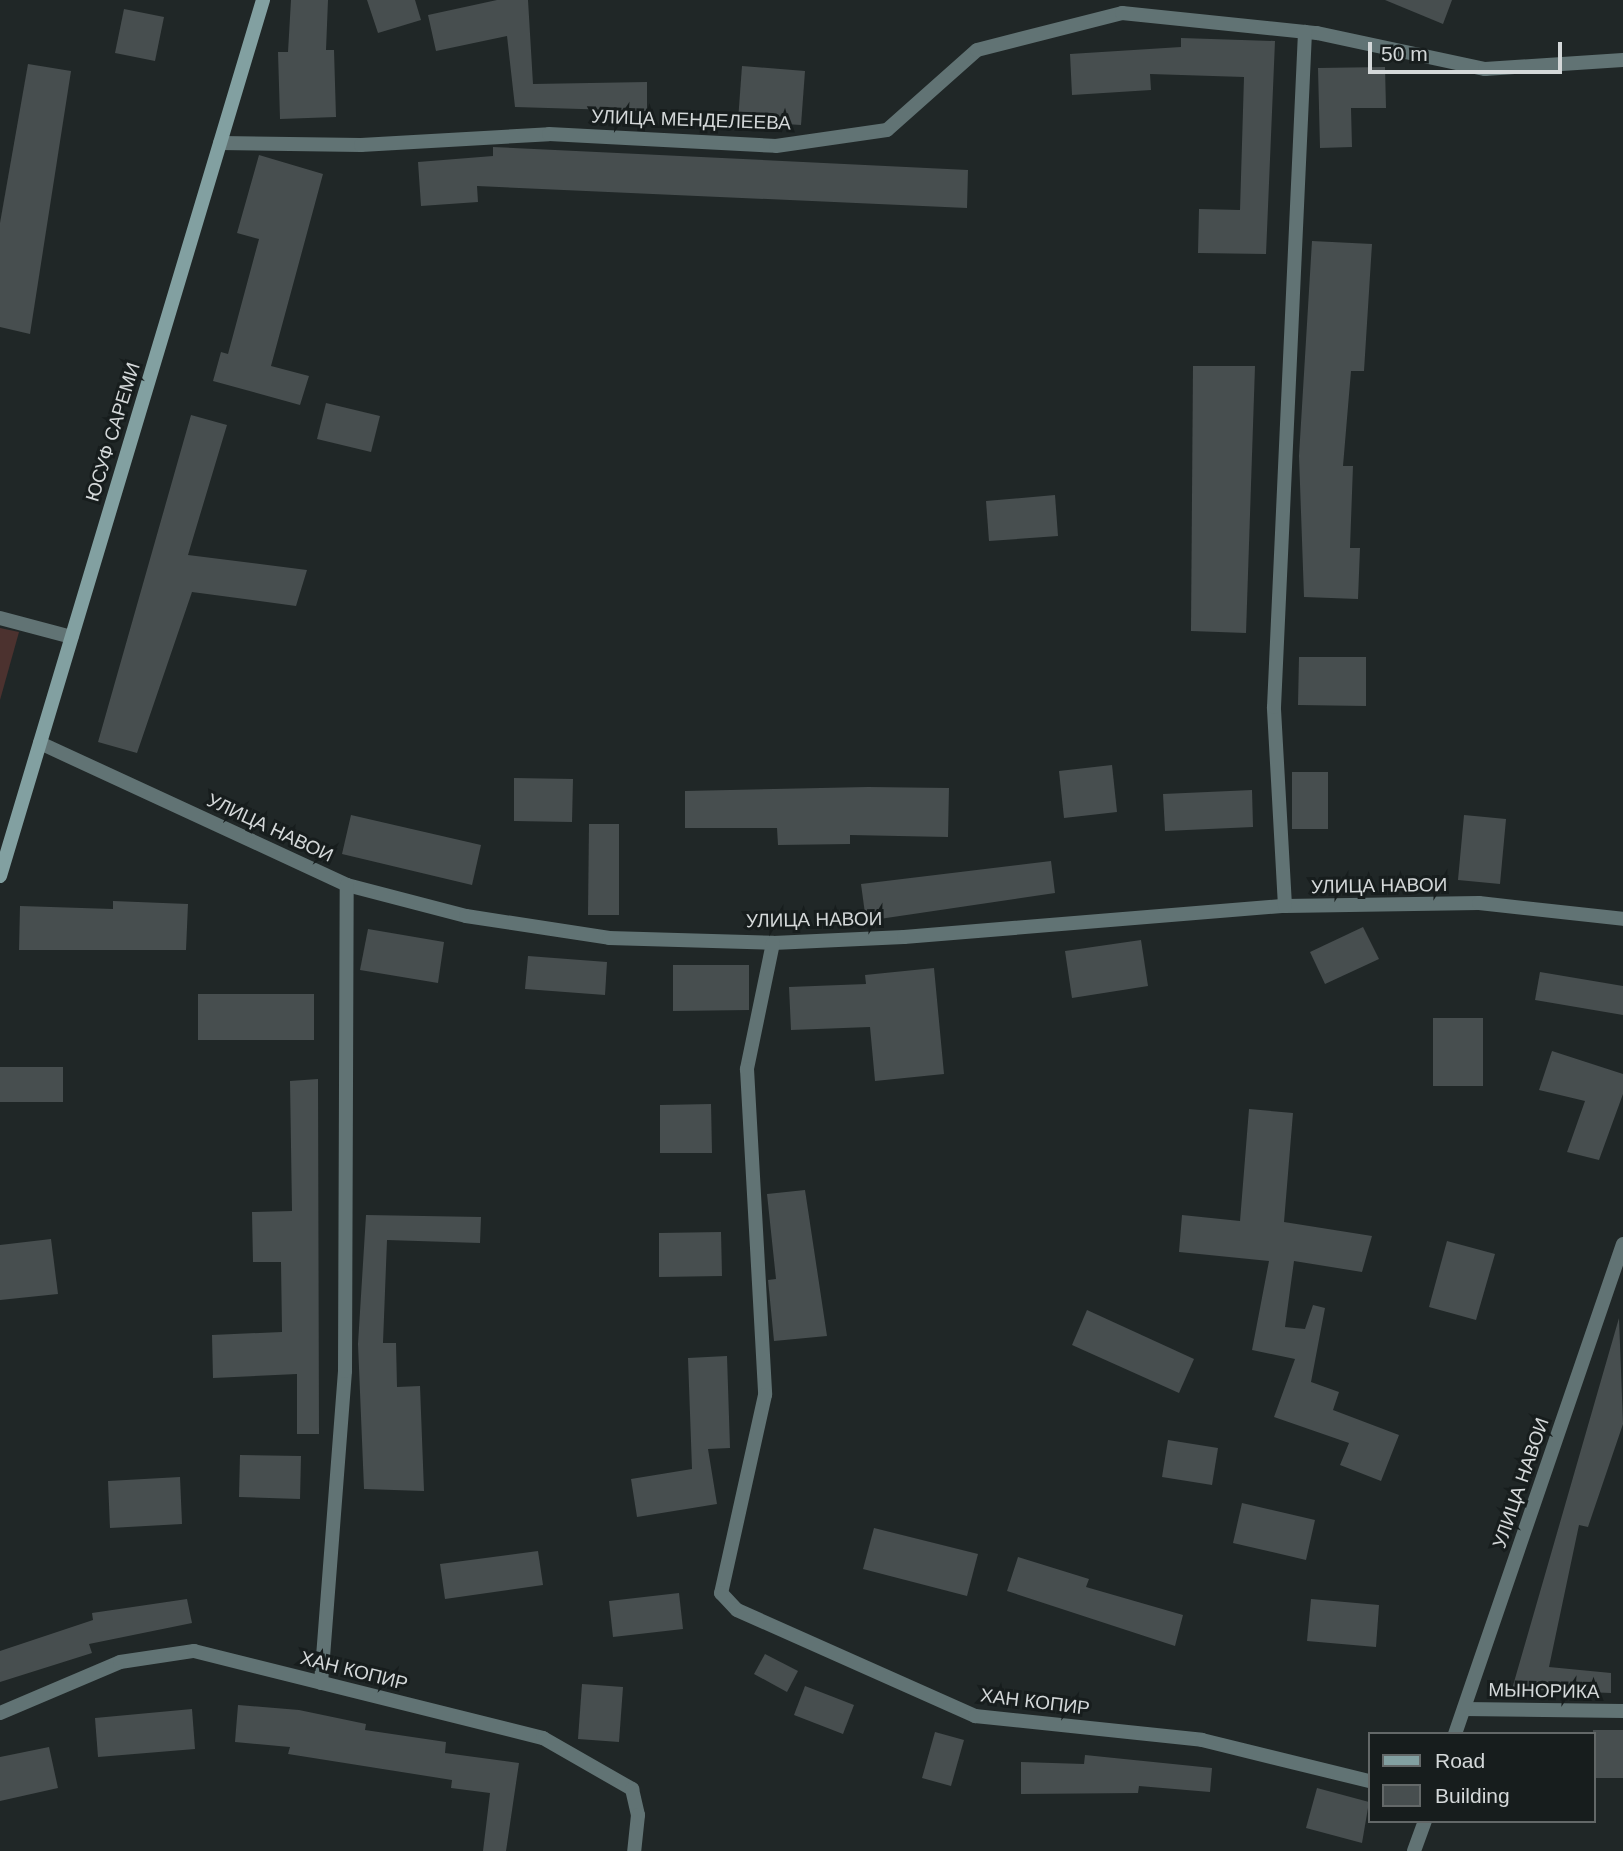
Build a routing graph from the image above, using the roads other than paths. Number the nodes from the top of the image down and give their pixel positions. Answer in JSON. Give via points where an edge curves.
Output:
{"nodes":[{"id":1,"x":263,"y":0,"type":"edge"},
{"id":2,"x":1305,"y":32,"type":"junction"},
{"id":3,"x":1623,"y":60,"type":"edge"},
{"id":4,"x":220,"y":143,"type":"junction"},
{"id":5,"x":0,"y":618,"type":"edge"},
{"id":6,"x":72,"y":637,"type":"junction"},
{"id":7,"x":40,"y":743,"type":"junction"},
{"id":8,"x":0,"y":876,"type":"edge"},
{"id":9,"x":347,"y":885,"type":"junction"},
{"id":10,"x":1285,"y":906,"type":"junction"},
{"id":11,"x":1623,"y":919,"type":"edge"},
{"id":12,"x":773,"y":943,"type":"junction"},
{"id":13,"x":1623,"y":1244,"type":"edge"},
{"id":14,"x":321,"y":1683,"type":"junction"},
{"id":15,"x":1464,"y":1709,"type":"junction"},
{"id":16,"x":1623,"y":1711,"type":"edge"},
{"id":17,"x":0,"y":1713,"type":"edge"},
{"id":18,"x":1456,"y":1732,"type":"edge"},
{"id":19,"x":1368,"y":1781,"type":"edge"},
{"id":20,"x":1424,"y":1823,"type":"edge"},
{"id":21,"x":634,"y":1851,"type":"edge"},
{"id":22,"x":1414,"y":1851,"type":"edge"}],
"edges":[{"from":1,"to":4,"type":"main road","name":"ЮСУФ САРЕМИ"},
{"from":2,"to":3,"type":"street","name":"УЛИЦА МЕНДЕЛЕЕВА","via":[[1485,69]]},
{"from":2,"to":4,"type":"street","name":"УЛИЦА МЕНДЕЛЕЕВА","via":[[1122,13],[976,50],[887,131],[776,146],[549,134],[361,145]]},
{"from":2,"to":10,"type":"street","via":[[1275,706]]},
{"from":4,"to":6,"type":"main road","name":"ЮСУФ САРЕМИ"},
{"from":5,"to":6,"type":"street"},
{"from":6,"to":7,"type":"main road","name":"ЮСУФ САРЕМИ"},
{"from":7,"to":8,"type":"main road","name":"ЮСУФ САРЕМИ"},
{"from":7,"to":9,"type":"street","name":"УЛИЦА НАВОИ"},
{"from":9,"to":12,"type":"street","name":"УЛИЦА НАВОИ","via":[[466,916],[609,938]]},
{"from":9,"to":14,"type":"street","via":[[345,1371]]},
{"from":10,"to":11,"type":"street","name":"УЛИЦА НАВОИ","via":[[1479,903]]},
{"from":10,"to":12,"type":"street","name":"УЛИЦА НАВОИ"},
{"from":12,"to":19,"type":"street","name":"ХАН КОПИР","via":[[747,1069],[765,1395],[721,1593],[737,1609],[975,1716],[1202,1740]]},
{"from":13,"to":15,"type":"street","name":"УЛИЦА НАВОИ"},
{"from":14,"to":17,"type":"street","name":"ХАН КОПИР","via":[[194,1651],[120,1662]]},
{"from":14,"to":21,"type":"street","name":"ХАН КОПИР","via":[[543,1738],[632,1789],[638,1815]]},
{"from":15,"to":16,"type":"street","name":"МЫНОРИКА"},
{"from":15,"to":18,"type":"street","name":"УЛИЦА НАВОИ"},
{"from":20,"to":22,"type":"street"}]}
